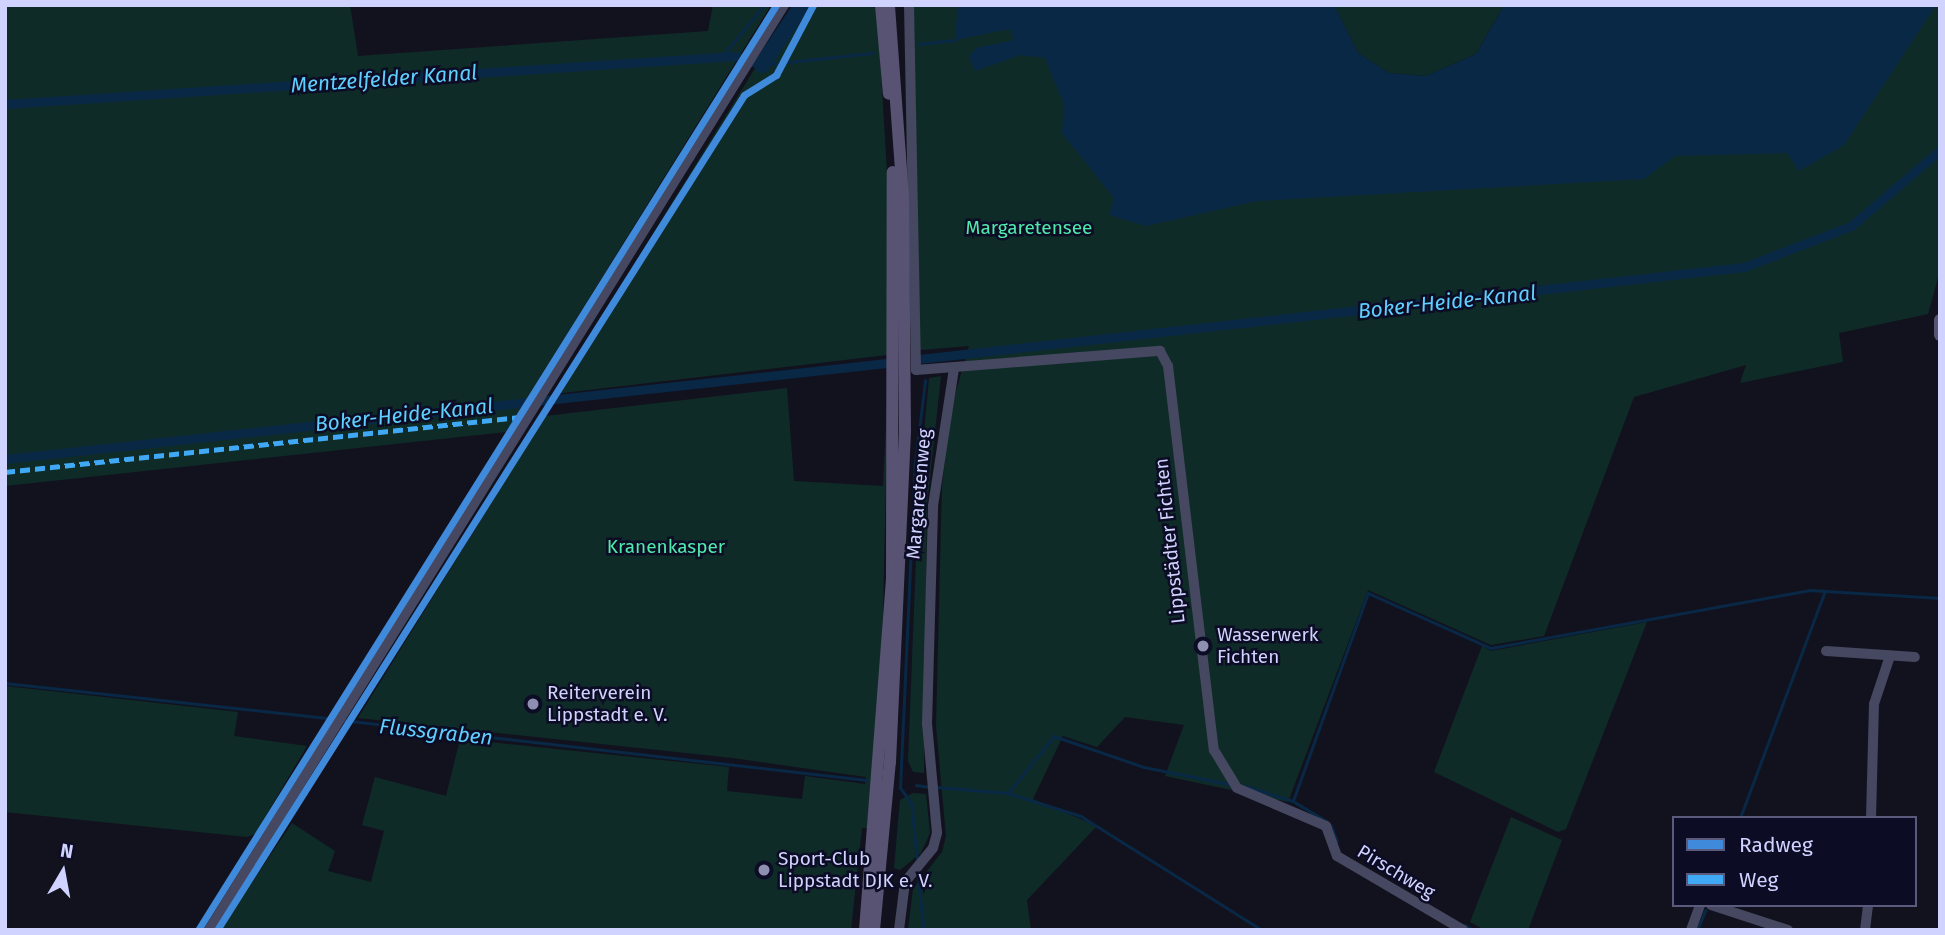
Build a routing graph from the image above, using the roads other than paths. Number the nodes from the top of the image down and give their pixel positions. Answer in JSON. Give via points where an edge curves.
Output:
{"nodes":[{"id":1,"x":784,"y":5,"type":"edge"},
{"id":2,"x":881,"y":5,"type":"edge"},
{"id":3,"x":889,"y":5,"type":"edge"},
{"id":4,"x":909,"y":5,"type":"edge"},
{"id":5,"x":1940,"y":320,"type":"edge"},
{"id":6,"x":1940,"y":335,"type":"edge"},
{"id":7,"x":954,"y":369,"type":"junction"},
{"id":8,"x":1826,"y":651,"type":"dead end"},
{"id":9,"x":1890,"y":656,"type":"junction"},
{"id":10,"x":1915,"y":657,"type":"dead end"},
{"id":11,"x":1207,"y":729,"type":"joint"},
{"id":12,"x":1871,"y":816,"type":"edge"},
{"id":13,"x":1699,"y":907,"type":"edge"},
{"id":14,"x":1717,"y":907,"type":"edge"},
{"id":15,"x":1868,"y":907,"type":"edge"},
{"id":16,"x":209,"y":930,"type":"edge"},
{"id":17,"x":865,"y":930,"type":"edge"},
{"id":18,"x":874,"y":930,"type":"edge"},
{"id":19,"x":899,"y":930,"type":"edge"},
{"id":20,"x":1463,"y":930,"type":"edge"},
{"id":21,"x":1691,"y":930,"type":"edge"},
{"id":22,"x":1788,"y":930,"type":"edge"},
{"id":23,"x":1865,"y":930,"type":"edge"}],
"edges":[{"from":1,"to":16,"type":"street"},
{"from":2,"to":17,"type":"main road","via":[[893,173],[896,420],[883,722]]},
{"from":3,"to":18,"type":"main road","via":[[903,197],[905,431],[891,749]]},
{"from":4,"to":7,"type":"street","via":[[914,363],[923,373]]},
{"from":5,"to":6,"type":"main road"},
{"from":7,"to":11,"type":"street","name":"Lippstädter Fichten","via":[[1160,351],[1168,366]]},
{"from":7,"to":19,"type":"street","name":"Margaretenweg","via":[[933,506],[932,777],[937,833],[925,859],[905,882]]},
{"from":8,"to":9,"type":"street"},
{"from":9,"to":10,"type":"street"},
{"from":9,"to":12,"type":"street","via":[[1874,704]]},
{"from":11,"to":20,"type":"street","name":"Pirschweg","via":[[1234,783],[1326,826],[1337,856]]},
{"from":13,"to":21,"type":"street"},
{"from":14,"to":22,"type":"street"},
{"from":15,"to":23,"type":"street"}]}
